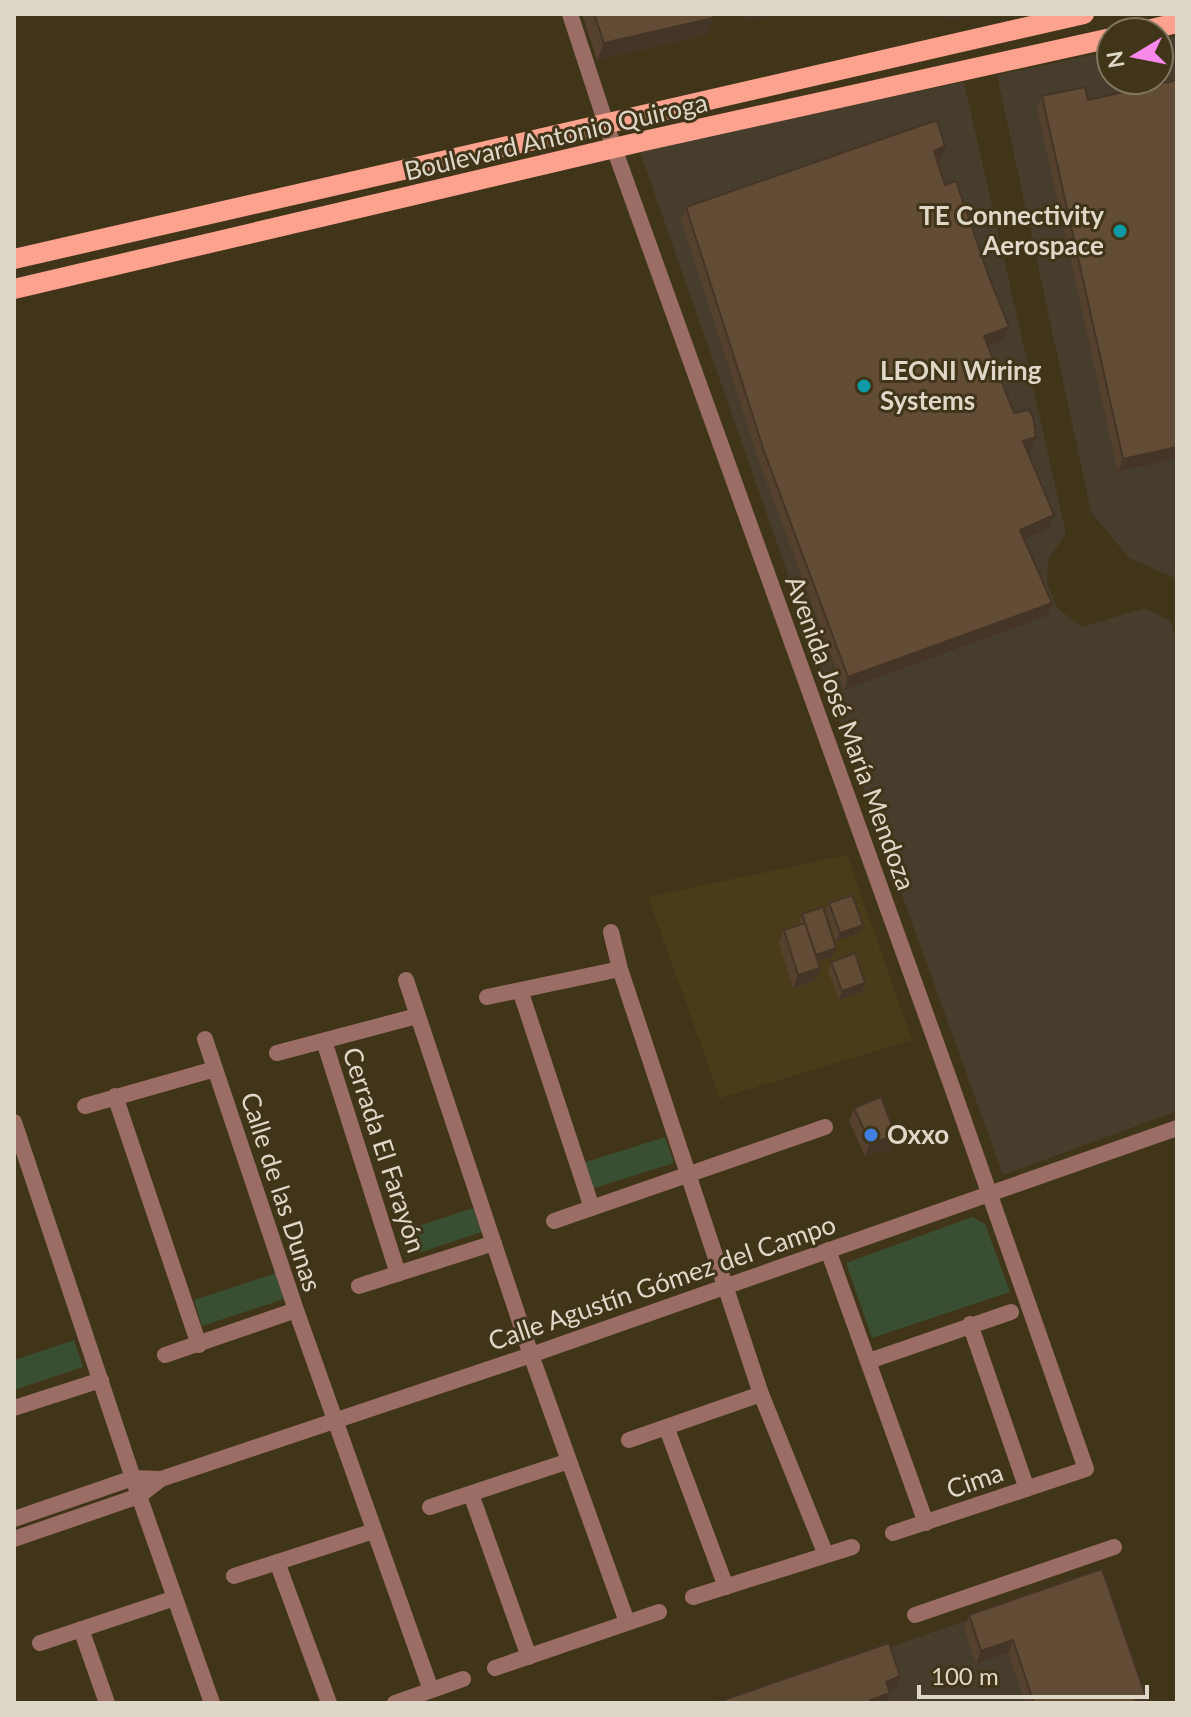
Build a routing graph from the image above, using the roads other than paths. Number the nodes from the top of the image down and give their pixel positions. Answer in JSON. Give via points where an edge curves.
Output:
{"nodes":[{"id":1,"x":570,"y":14,"type":"edge"},
{"id":2,"x":1084,"y":14,"type":"edge"},
{"id":3,"x":1095,"y":42,"type":"edge"},
{"id":4,"x":606,"y":123,"type":"junction"},
{"id":5,"x":614,"y":148,"type":"junction"},
{"id":6,"x":14,"y":259,"type":"edge"},
{"id":7,"x":14,"y":289,"type":"edge"},
{"id":8,"x":611,"y":932,"type":"dead end"},
{"id":9,"x":620,"y":969,"type":"junction"},
{"id":10,"x":406,"y":980,"type":"dead end"},
{"id":11,"x":520,"y":990,"type":"junction"},
{"id":12,"x":487,"y":997,"type":"dead end"},
{"id":13,"x":417,"y":1016,"type":"junction"},
{"id":14,"x":205,"y":1039,"type":"dead end"},
{"id":15,"x":324,"y":1041,"type":"junction"},
{"id":16,"x":277,"y":1053,"type":"dead end"},
{"id":17,"x":215,"y":1069,"type":"junction"},
{"id":18,"x":115,"y":1096,"type":"junction"},
{"id":19,"x":85,"y":1106,"type":"dead end"},
{"id":20,"x":14,"y":1125,"type":"edge"},
{"id":21,"x":825,"y":1127,"type":"dead end"},
{"id":22,"x":1177,"y":1128,"type":"edge"},
{"id":23,"x":688,"y":1175,"type":"junction"},
{"id":24,"x":990,"y":1194,"type":"junction"},
{"id":25,"x":592,"y":1208,"type":"junction"},
{"id":26,"x":554,"y":1221,"type":"dead end"},
{"id":27,"x":494,"y":1243,"type":"junction"},
{"id":28,"x":828,"y":1250,"type":"junction"},
{"id":29,"x":398,"y":1274,"type":"junction"},
{"id":30,"x":359,"y":1286,"type":"dead end"},
{"id":31,"x":726,"y":1287,"type":"junction"},
{"id":32,"x":296,"y":1310,"type":"junction"},
{"id":33,"x":1011,"y":1312,"type":"dead end"},
{"id":34,"x":970,"y":1324,"type":"junction"},
{"id":35,"x":199,"y":1345,"type":"junction"},
{"id":36,"x":165,"y":1355,"type":"dead end"},
{"id":37,"x":531,"y":1355,"type":"junction"},
{"id":38,"x":869,"y":1361,"type":"junction"},
{"id":39,"x":101,"y":1380,"type":"junction"},
{"id":40,"x":761,"y":1394,"type":"junction"},
{"id":41,"x":14,"y":1408,"type":"edge"},
{"id":42,"x":336,"y":1420,"type":"junction"},
{"id":43,"x":667,"y":1429,"type":"junction"},
{"id":44,"x":629,"y":1440,"type":"dead end"},
{"id":45,"x":569,"y":1461,"type":"junction"},
{"id":46,"x":133,"y":1478,"type":"junction"},
{"id":47,"x":161,"y":1479,"type":"junction"},
{"id":48,"x":1027,"y":1489,"type":"junction"},
{"id":49,"x":471,"y":1494,"type":"junction"},
{"id":50,"x":139,"y":1496,"type":"junction"},
{"id":51,"x":430,"y":1507,"type":"dead end"},
{"id":52,"x":14,"y":1519,"type":"edge"},
{"id":53,"x":926,"y":1523,"type":"junction"},
{"id":54,"x":374,"y":1531,"type":"junction"},
{"id":55,"x":893,"y":1533,"type":"dead end"},
{"id":56,"x":14,"y":1539,"type":"edge"},
{"id":57,"x":852,"y":1547,"type":"dead end"},
{"id":58,"x":1114,"y":1547,"type":"dead end"},
{"id":59,"x":826,"y":1555,"type":"junction"},
{"id":60,"x":277,"y":1562,"type":"junction"},
{"id":61,"x":234,"y":1576,"type":"dead end"},
{"id":62,"x":726,"y":1587,"type":"junction"},
{"id":63,"x":693,"y":1597,"type":"dead end"},
{"id":64,"x":175,"y":1598,"type":"junction"},
{"id":65,"x":659,"y":1612,"type":"dead end"},
{"id":66,"x":915,"y":1615,"type":"dead end"},
{"id":67,"x":627,"y":1622,"type":"junction"},
{"id":68,"x":81,"y":1629,"type":"junction"},
{"id":69,"x":40,"y":1643,"type":"dead end"},
{"id":70,"x":529,"y":1657,"type":"junction"},
{"id":71,"x":495,"y":1668,"type":"dead end"},
{"id":72,"x":463,"y":1679,"type":"dead end"},
{"id":73,"x":431,"y":1690,"type":"junction"},
{"id":74,"x":107,"y":1703,"type":"edge"},
{"id":75,"x":212,"y":1703,"type":"edge"},
{"id":76,"x":329,"y":1703,"type":"edge"},
{"id":77,"x":395,"y":1703,"type":"edge"}],
"edges":[{"from":1,"to":4,"type":"street","name":"Avenida José María Mendoza"},
{"from":2,"to":4,"type":"main road","name":"Boulevard Antonio Quiroga"},
{"from":3,"to":5,"type":"main road","name":"Boulevard Antonio Quiroga"},
{"from":4,"to":5,"type":"street","name":"Avenida José María Mendoza"},
{"from":4,"to":6,"type":"main road","name":"Boulevard Antonio Quiroga"},
{"from":5,"to":7,"type":"main road","name":"Boulevard Antonio Quiroga"},
{"from":5,"to":24,"type":"street","name":"Avenida José María Mendoza"},
{"from":8,"to":9,"type":"street"},
{"from":9,"to":11,"type":"street"},
{"from":9,"to":23,"type":"street"},
{"from":10,"to":13,"type":"street"},
{"from":11,"to":12,"type":"street"},
{"from":11,"to":25,"type":"street"},
{"from":13,"to":15,"type":"street","name":"Cerrada El Farayón"},
{"from":13,"to":27,"type":"street"},
{"from":14,"to":17,"type":"street"},
{"from":15,"to":16,"type":"street","name":"Cerrada El Farayón"},
{"from":15,"to":29,"type":"street","name":"Cerrada El Farayón"},
{"from":17,"to":18,"type":"street","name":"Calle de las Dunas"},
{"from":17,"to":32,"type":"street","name":"Calle de las Dunas"},
{"from":18,"to":19,"type":"street","name":"Calle de las Dunas"},
{"from":18,"to":35,"type":"street"},
{"from":20,"to":39,"type":"street"},
{"from":21,"to":23,"type":"street"},
{"from":22,"to":24,"type":"street","name":"Calle Agustín Gómez del Campo"},
{"from":23,"to":25,"type":"street"},
{"from":23,"to":31,"type":"street"},
{"from":24,"to":28,"type":"street","name":"Calle Agustín Gómez del Campo"},
{"from":24,"to":48,"type":"street","name":"Avenida José María Mendoza","via":[[1086,1469]]},
{"from":25,"to":26,"type":"street"},
{"from":27,"to":29,"type":"street","name":"Cerrada El Farayón"},
{"from":27,"to":37,"type":"street"},
{"from":28,"to":31,"type":"street","name":"Calle Agustín Gómez del Campo"},
{"from":28,"to":38,"type":"street","name":"Cima"},
{"from":29,"to":30,"type":"street","name":"Cerrada El Farayón"},
{"from":31,"to":37,"type":"street","name":"Calle Agustín Gómez del Campo"},
{"from":31,"to":40,"type":"street"},
{"from":32,"to":35,"type":"street","name":"Calle de las Dunas"},
{"from":32,"to":42,"type":"street"},
{"from":33,"to":34,"type":"street"},
{"from":34,"to":38,"type":"street"},
{"from":34,"to":48,"type":"street","name":"Cima"},
{"from":35,"to":36,"type":"street","name":"Calle de las Dunas"},
{"from":37,"to":42,"type":"street","name":"Calle Agustín Gómez del Campo"},
{"from":37,"to":45,"type":"street"},
{"from":38,"to":53,"type":"street","name":"Cima"},
{"from":39,"to":41,"type":"street"},
{"from":39,"to":46,"type":"street"},
{"from":40,"to":43,"type":"street"},
{"from":40,"to":59,"type":"street"},
{"from":42,"to":47,"type":"street","name":"Calle Agustín Gómez del Campo"},
{"from":42,"to":54,"type":"street"},
{"from":43,"to":44,"type":"street"},
{"from":43,"to":62,"type":"street"},
{"from":45,"to":49,"type":"street"},
{"from":45,"to":67,"type":"street"},
{"from":46,"to":47,"type":"street","name":"Calle Agustín Gómez del Campo"},
{"from":46,"to":50,"type":"street"},
{"from":46,"to":52,"type":"street","name":"Calle Agustín Gómez del Campo"},
{"from":47,"to":50,"type":"street","name":"Calle Agustín Gómez del Campo"},
{"from":48,"to":53,"type":"street","name":"Cima"},
{"from":49,"to":51,"type":"street"},
{"from":49,"to":70,"type":"street"},
{"from":50,"to":56,"type":"street","name":"Calle Agustín Gómez del Campo"},
{"from":50,"to":64,"type":"street"},
{"from":53,"to":55,"type":"street"},
{"from":54,"to":60,"type":"street"},
{"from":54,"to":73,"type":"street"},
{"from":57,"to":59,"type":"street"},
{"from":58,"to":66,"type":"street"},
{"from":59,"to":62,"type":"street"},
{"from":60,"to":61,"type":"street"},
{"from":60,"to":76,"type":"street"},
{"from":62,"to":63,"type":"street"},
{"from":64,"to":68,"type":"street"},
{"from":64,"to":75,"type":"street"},
{"from":65,"to":67,"type":"street"},
{"from":67,"to":70,"type":"street"},
{"from":68,"to":69,"type":"street"},
{"from":68,"to":74,"type":"street"},
{"from":70,"to":71,"type":"street"},
{"from":72,"to":73,"type":"street"},
{"from":73,"to":77,"type":"street"}]}
